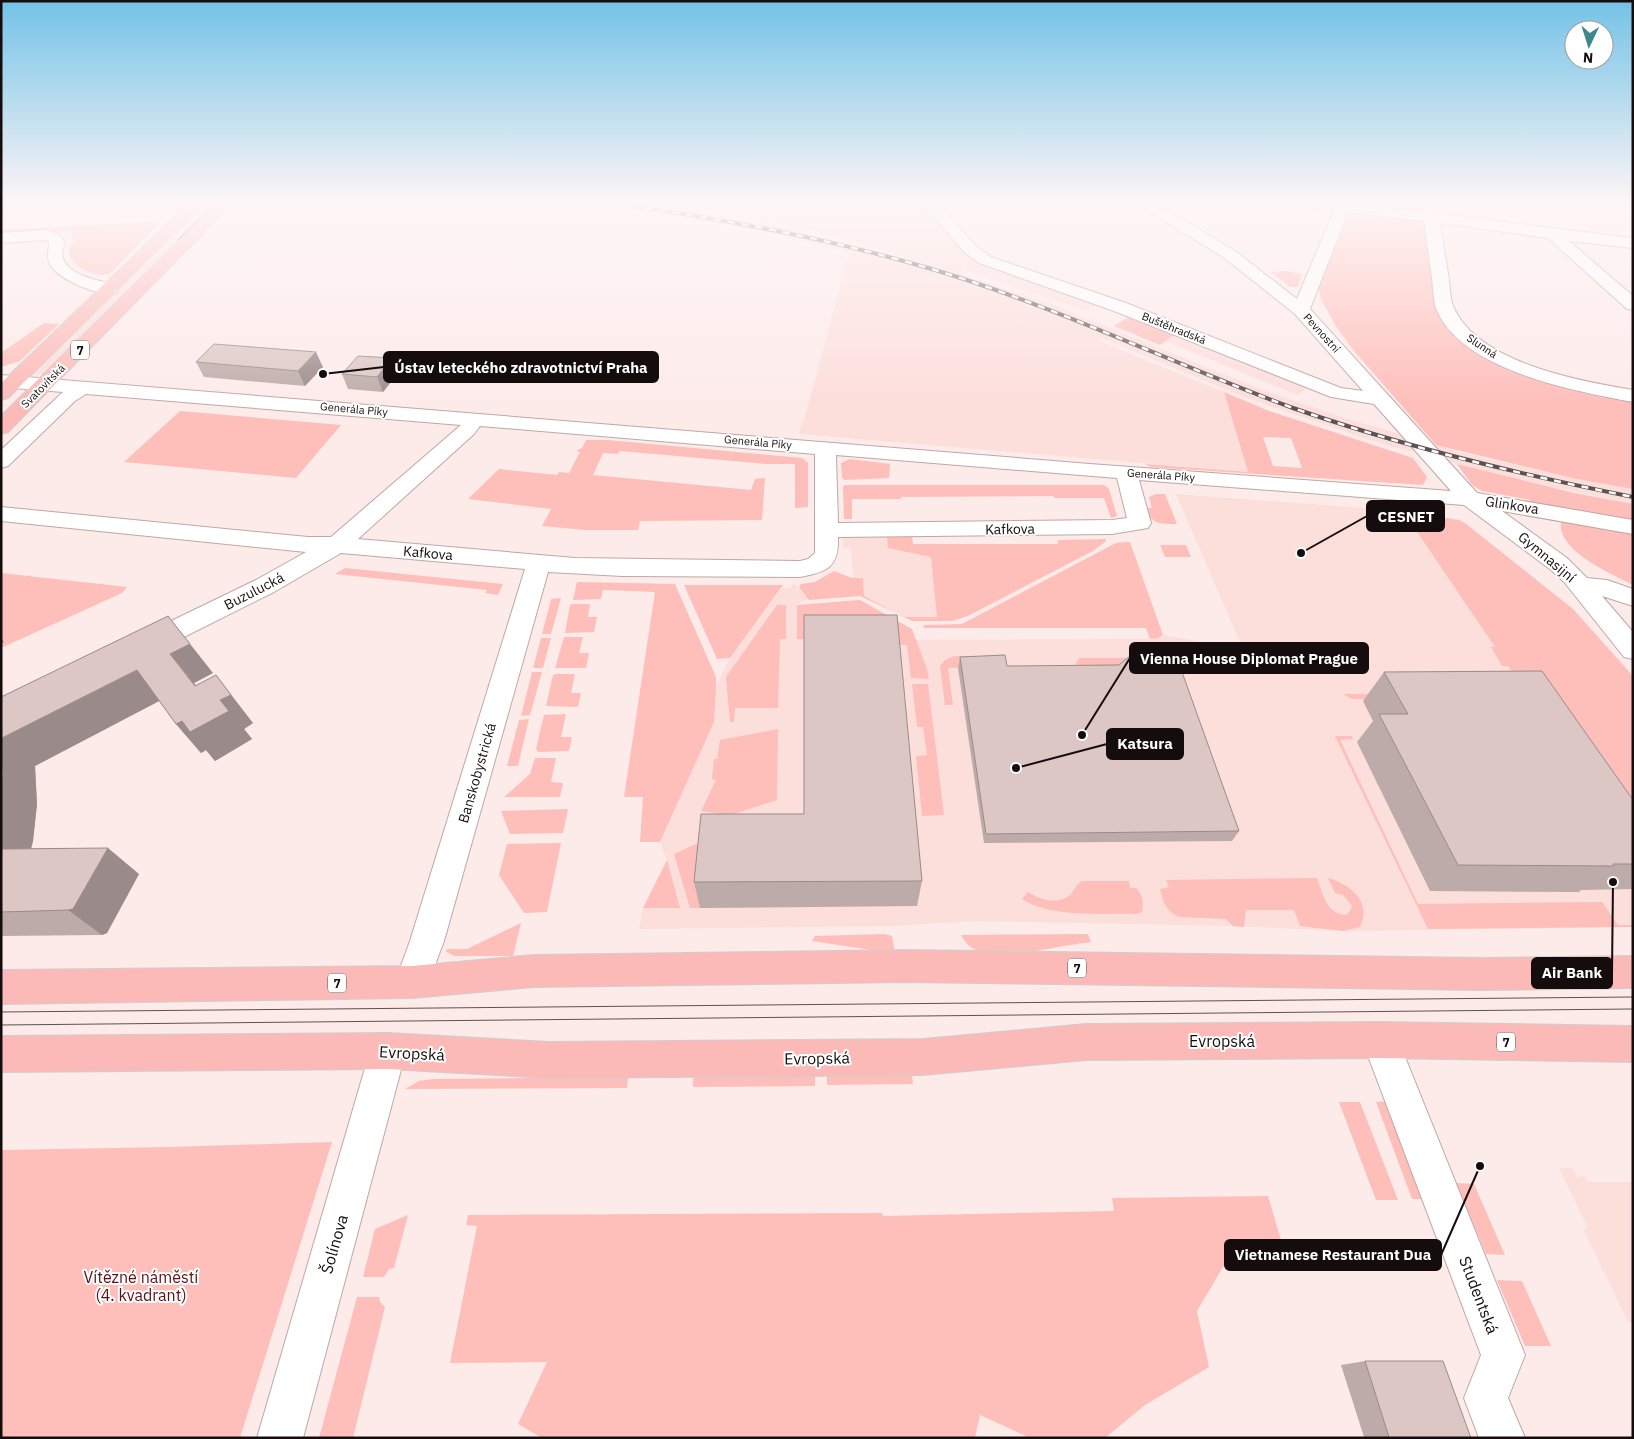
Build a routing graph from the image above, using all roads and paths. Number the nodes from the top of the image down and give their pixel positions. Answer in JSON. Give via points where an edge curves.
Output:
{"nodes":[{"id":1,"x":66,"y":271,"type":"edge"},
{"id":2,"x":128,"y":271,"type":"edge"},
{"id":3,"x":159,"y":271,"type":"edge"},
{"id":4,"x":1017,"y":271,"type":"edge"},
{"id":5,"x":1251,"y":271,"type":"edge"},
{"id":6,"x":1317,"y":271,"type":"edge"},
{"id":7,"x":1439,"y":271,"type":"edge"},
{"id":8,"x":1594,"y":271,"type":"edge"},
{"id":9,"x":110,"y":289,"type":"junction"},
{"id":10,"x":1633,"y":305,"type":"edge"},
{"id":11,"x":1301,"y":310,"type":"junction"},
{"id":12,"x":45,"y":385,"type":"junction"},
{"id":13,"x":5,"y":386,"type":"edge"},
{"id":14,"x":82,"y":388,"type":"junction"},
{"id":15,"x":1633,"y":396,"type":"edge"},
{"id":16,"x":1381,"y":399,"type":"junction"},
{"id":17,"x":475,"y":419,"type":"junction"},
{"id":18,"x":1,"y":428,"type":"edge"},
{"id":19,"x":828,"y":447,"type":"junction"},
{"id":20,"x":1,"y":462,"type":"edge"},
{"id":21,"x":1126,"y":472,"type":"junction"},
{"id":22,"x":1470,"y":499,"type":"junction"},
{"id":23,"x":1553,"y":512,"type":"junction"},
{"id":24,"x":1,"y":514,"type":"edge"},
{"id":25,"x":1633,"y":527,"type":"edge"},
{"id":26,"x":827,"y":530,"type":"junction"},
{"id":27,"x":337,"y":545,"type":"junction"},
{"id":28,"x":1542,"y":550,"type":"junction"},
{"id":29,"x":539,"y":563,"type":"junction"},
{"id":30,"x":1580,"y":585,"type":"junction"},
{"id":31,"x":1633,"y":598,"type":"edge"},
{"id":32,"x":1633,"y":650,"type":"edge"},
{"id":33,"x":122,"y":656,"type":"edge"},
{"id":34,"x":1633,"y":972,"type":"edge"},
{"id":35,"x":412,"y":982,"type":"junction"},
{"id":36,"x":1,"y":987,"type":"edge"},
{"id":37,"x":1380,"y":1040,"type":"junction"},
{"id":38,"x":1633,"y":1044,"type":"edge"},
{"id":39,"x":388,"y":1051,"type":"junction"},
{"id":40,"x":1,"y":1054,"type":"edge"},
{"id":41,"x":280,"y":1438,"type":"edge"},
{"id":42,"x":1502,"y":1438,"type":"edge"}],
"edges":[{"from":1,"to":9,"type":"street"},
{"from":2,"to":9,"type":"main road","name":"Svatovítská","number":"7"},
{"from":3,"to":12,"type":"main road","name":"Svatovítská","number":"7"},
{"from":4,"to":16,"type":"street","name":"Buštěhradská","via":[[1120,307],[1338,393]]},
{"from":5,"to":11,"type":"street","name":"Pevnostní"},
{"from":6,"to":11,"type":"street"},
{"from":7,"to":15,"type":"street","name":"Slunná","via":[[1444,305],[1453,323],[1494,355],[1539,374]]},
{"from":8,"to":10,"type":"street"},
{"from":9,"to":13,"type":"main road","name":"Svatovítská","number":"7"},
{"from":11,"to":16,"type":"street","name":"Pevnostní"},
{"from":12,"to":13,"type":"street","name":"Generála Píky"},
{"from":12,"to":14,"type":"street","name":"Generála Píky"},
{"from":12,"to":18,"type":"main road","name":"Svatovítská","number":"7"},
{"from":14,"to":17,"type":"street","name":"Generála Píky"},
{"from":14,"to":20,"type":"street","name":"Svatovítská"},
{"from":16,"to":22,"type":"street","name":"Pevnostní"},
{"from":17,"to":19,"type":"street","name":"Generála Píky"},
{"from":17,"to":27,"type":"street","name":"Buzulucká","via":[[467,430]]},
{"from":19,"to":21,"type":"street","name":"Generála Píky"},
{"from":19,"to":26,"type":"street","name":"Kafkova","via":[[825,458]]},
{"from":21,"to":22,"type":"street","name":"Generála Píky"},
{"from":21,"to":26,"type":"street","name":"Kafkova","via":[[1140,524]]},
{"from":22,"to":23,"type":"street","name":"Glinkova"},
{"from":22,"to":28,"type":"street","name":"Gymnasijní"},
{"from":23,"to":25,"type":"street","name":"Glinkova"},
{"from":23,"to":28,"type":"street","name":"Glinkova","via":[[1539,520],[1536,526]]},
{"from":24,"to":27,"type":"street","name":"Kafkova","via":[[308,545]]},
{"from":26,"to":29,"type":"street","name":"Kafkova","via":[[828,553],[818,564],[808,568],[622,568]]},
{"from":27,"to":29,"type":"street","name":"Kafkova"},
{"from":27,"to":33,"type":"street","name":"Buzulucká","via":[[265,586]]},
{"from":28,"to":30,"type":"street","name":"Gymnasijní"},
{"from":29,"to":35,"type":"street","name":"Banskobystrická"},
{"from":30,"to":31,"type":"street","via":[[1607,588]]},
{"from":30,"to":32,"type":"street","name":"Gymnasijní"},
{"from":34,"to":35,"type":"main road","number":"7","via":[[1463,974],[903,966],[534,971]]},
{"from":35,"to":36,"type":"main road","number":"7"},
{"from":37,"to":38,"type":"main road","name":"Evropská","number":"7"},
{"from":37,"to":39,"type":"main road","name":"Evropská","number":"7","via":[[1086,1042],[923,1057],[549,1060]]},
{"from":37,"to":42,"type":"street","name":"Studentská","via":[[1503,1355],[1486,1398]]},
{"from":39,"to":40,"type":"main road","name":"Evropská","number":"7"},
{"from":39,"to":41,"type":"street","name":"Šolínova"}]}
